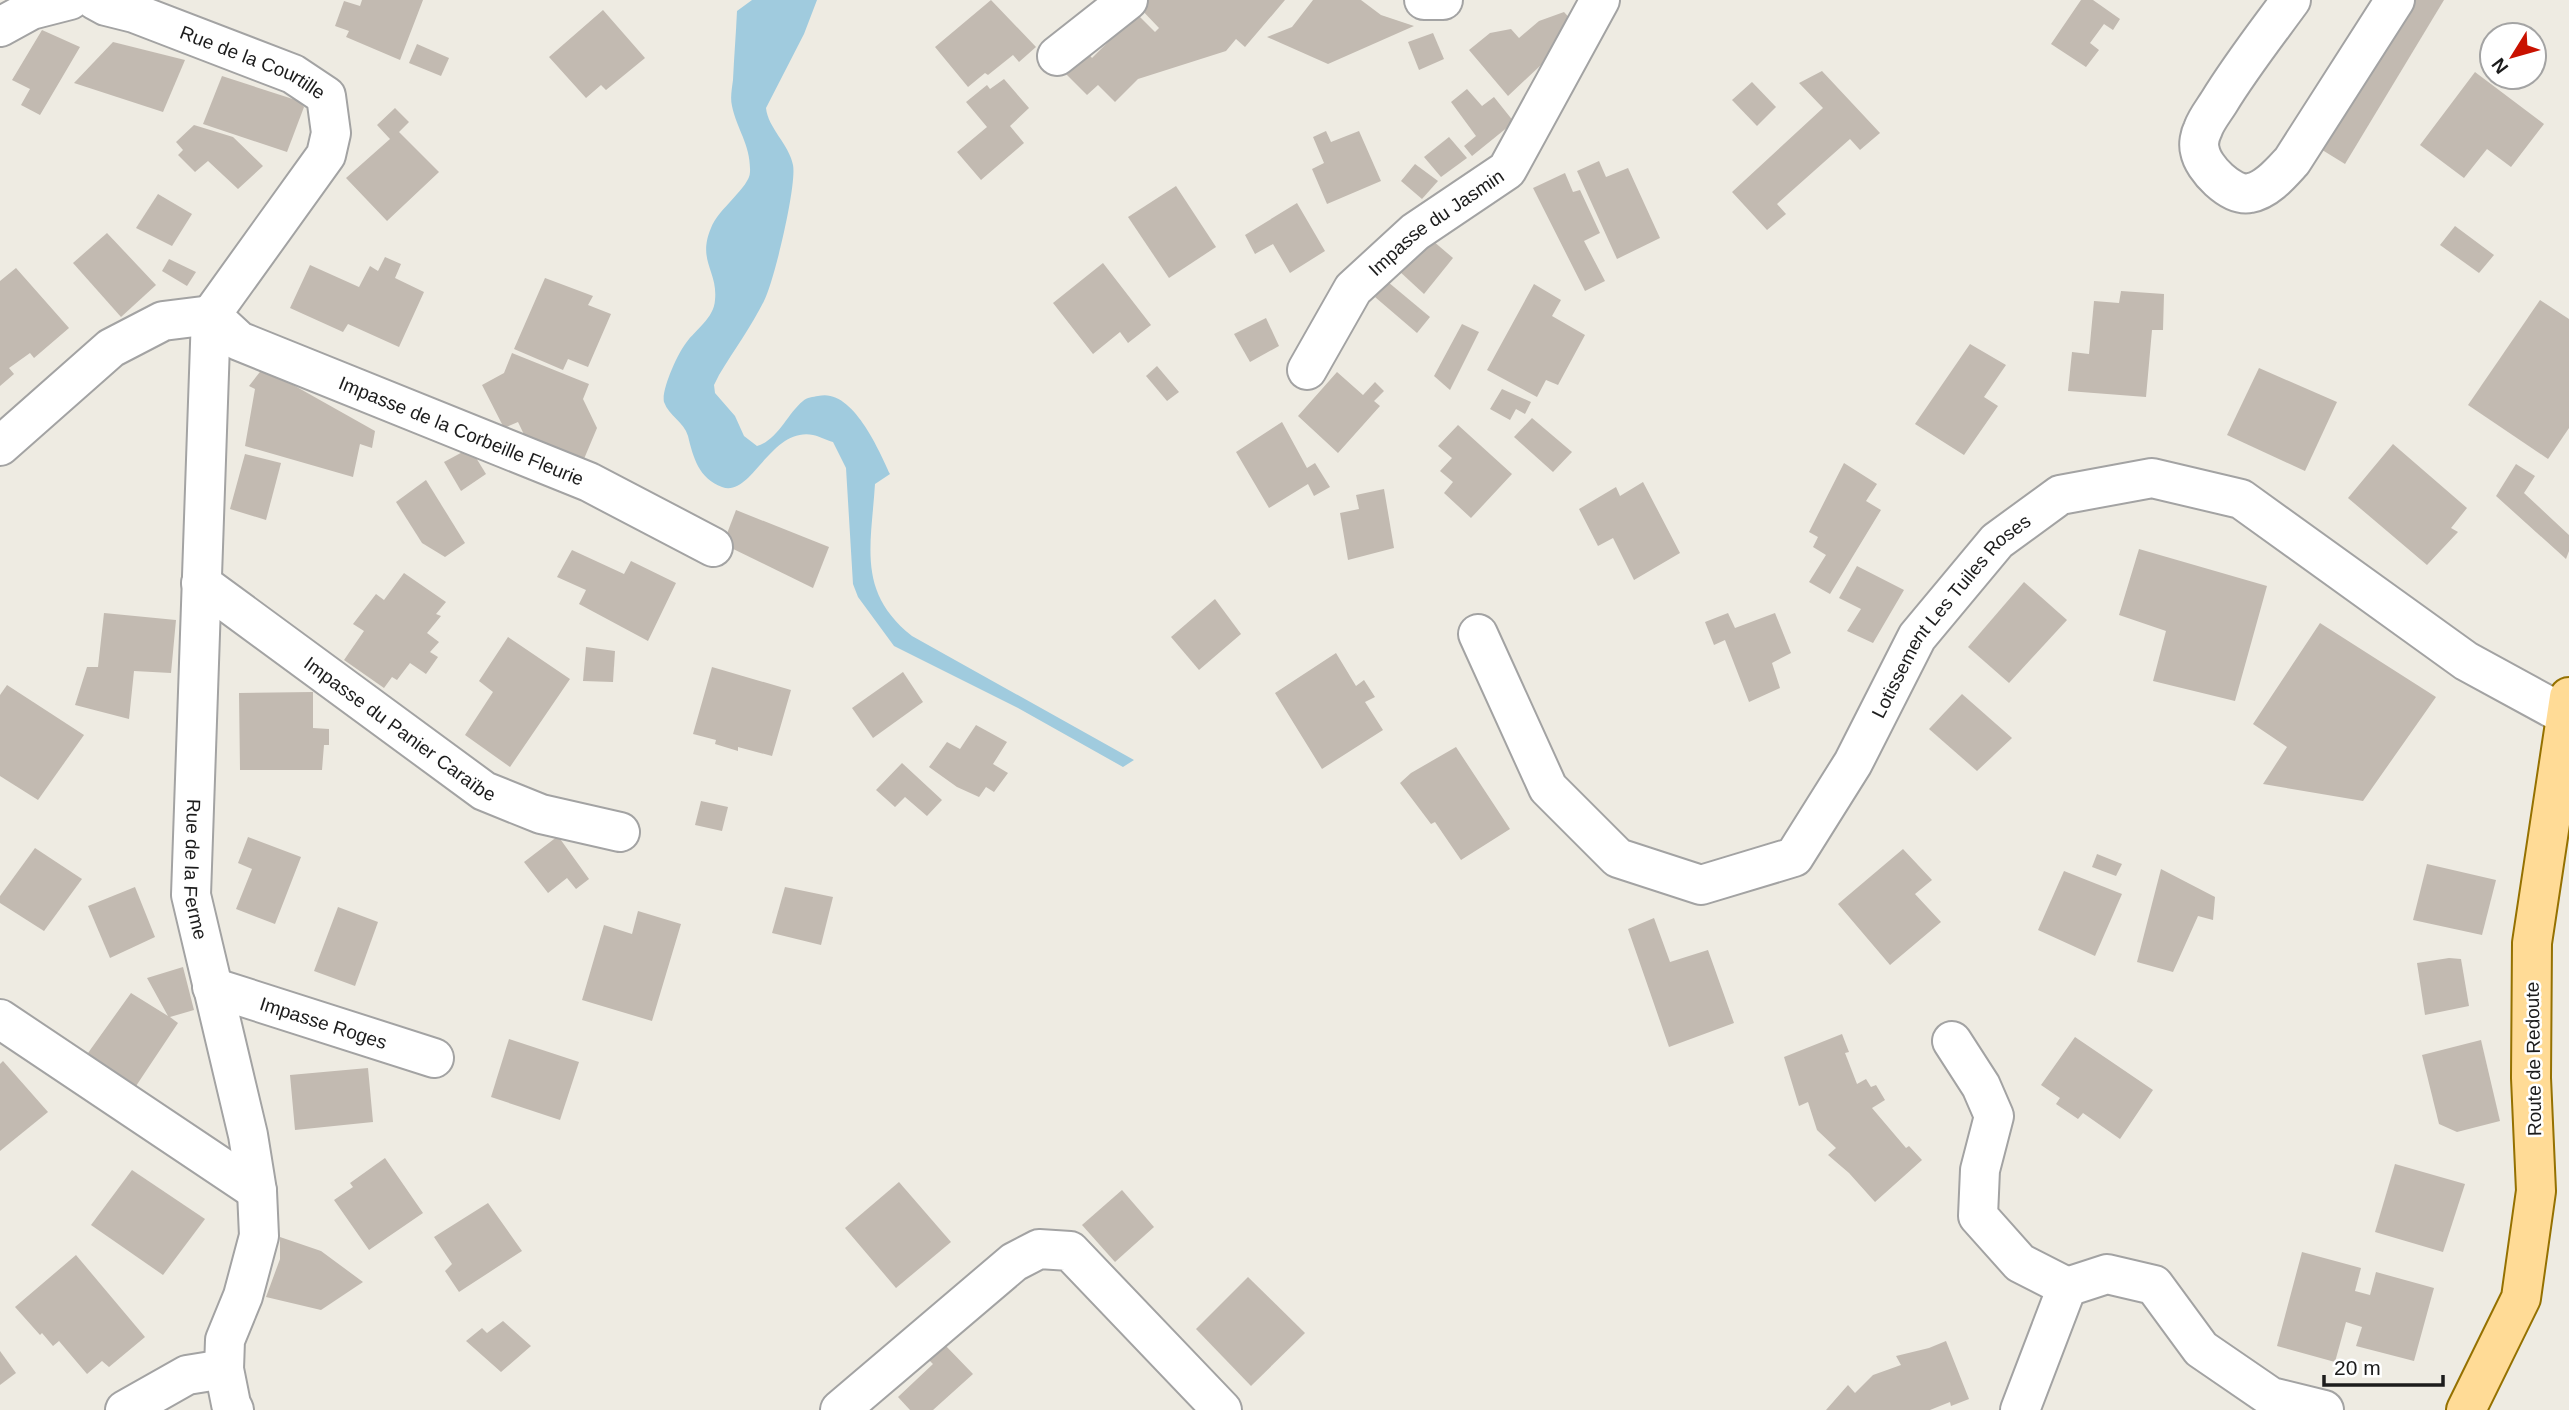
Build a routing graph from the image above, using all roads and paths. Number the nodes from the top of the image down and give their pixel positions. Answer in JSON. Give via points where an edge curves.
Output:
{"nodes":[{"id":1,"x":69,"y":0,"type":"edge"},
{"id":2,"x":95,"y":0,"type":"edge"},
{"id":3,"x":1128,"y":0,"type":"edge"},
{"id":4,"x":1424,"y":0,"type":"edge"},
{"id":5,"x":1443,"y":0,"type":"edge"},
{"id":6,"x":1601,"y":0,"type":"edge"},
{"id":7,"x":2291,"y":0,"type":"edge"},
{"id":8,"x":2395,"y":0,"type":"edge"},
{"id":9,"x":142,"y":6,"type":"edge"},
{"id":10,"x":0,"y":27,"type":"edge"},
{"id":11,"x":1056,"y":56,"type":"dead end"},
{"id":12,"x":211,"y":315,"type":"junction"},
{"id":13,"x":1307,"y":370,"type":"dead end"},
{"id":14,"x":0,"y":446,"type":"edge"},
{"id":15,"x":713,"y":547,"type":"dead end"},
{"id":16,"x":201,"y":583,"type":"junction"},
{"id":17,"x":1478,"y":634,"type":"dead end"},
{"id":18,"x":2567,"y":706,"type":"edge"},
{"id":19,"x":620,"y":832,"type":"dead end"},
{"id":20,"x":212,"y":987,"type":"junction"},
{"id":21,"x":0,"y":1019,"type":"edge"},
{"id":22,"x":1952,"y":1041,"type":"dead end"},
{"id":23,"x":434,"y":1058,"type":"dead end"},
{"id":24,"x":257,"y":1191,"type":"junction"},
{"id":25,"x":2067,"y":1287,"type":"junction"},
{"id":26,"x":224,"y":1369,"type":"junction"},
{"id":27,"x":125,"y":1410,"type":"edge"},
{"id":28,"x":234,"y":1410,"type":"edge"},
{"id":29,"x":840,"y":1410,"type":"edge"},
{"id":30,"x":1222,"y":1410,"type":"edge"},
{"id":31,"x":2020,"y":1410,"type":"edge"},
{"id":32,"x":2324,"y":1410,"type":"edge"},
{"id":33,"x":2466,"y":1410,"type":"edge"}],
"edges":[{"from":1,"to":10,"type":"street","via":[[31,10]]},
{"from":2,"to":9,"type":"street","name":"Rue de la Courtille","via":[[106,6]]},
{"from":3,"to":11,"type":"street"},
{"from":4,"to":5,"type":"street"},
{"from":6,"to":13,"type":"street","name":"Impasse du Jasmin","via":[[1507,170],[1415,232],[1353,289]]},
{"from":7,"to":8,"type":"street","via":[[2203,128],[2202,157],[2224,186],[2238,192],[2260,189],[2292,161]]},
{"from":9,"to":12,"type":"street","name":"Rue de la Courtille","via":[[293,74],[327,96],[331,133],[326,155]]},
{"from":12,"to":14,"type":"street","via":[[163,321],[111,348]]},
{"from":12,"to":15,"type":"street","name":"Impasse de la Corbeille Fleurie","via":[[239,341],[589,482]]},
{"from":12,"to":16,"type":"street","name":"Rue de la Ferme"},
{"from":16,"to":19,"type":"street","name":"Impasse du Panier Caraïbe","via":[[484,791],[541,814]]},
{"from":16,"to":20,"type":"street","name":"Rue de la Ferme","via":[[191,895]]},
{"from":17,"to":18,"type":"street","name":"Lotissement Les Tuiles Roses","via":[[1548,788],[1618,858],[1701,885],[1794,857],[1853,763],[1917,636],[1997,541],[2060,495],[2152,478],[2241,499],[2466,661]]},
{"from":18,"to":33,"type":"main road","name":"Route de Redoute","via":[[2532,943],[2536,1191],[2523,1285],[2521,1298]]},
{"from":20,"to":23,"type":"street","name":"Impasse Roges"},
{"from":20,"to":24,"type":"street","name":"Rue de la Ferme"},
{"from":21,"to":24,"type":"street"},
{"from":22,"to":25,"type":"street","via":[[1982,1086],[1994,1116],[1980,1170],[1978,1216],[2021,1263]]},
{"from":24,"to":26,"type":"street","name":"Rue de la Ferme","via":[[259,1236],[225,1340]]},
{"from":25,"to":31,"type":"street"},
{"from":25,"to":32,"type":"street","via":[[2107,1274],[2154,1285],[2201,1349],[2271,1397]]},
{"from":26,"to":27,"type":"street","via":[[187,1376]]},
{"from":26,"to":28,"type":"street","name":"Rue de la Ferme"},
{"from":29,"to":30,"type":"street","via":[[1014,1262],[1040,1249],[1070,1251]]}]}
